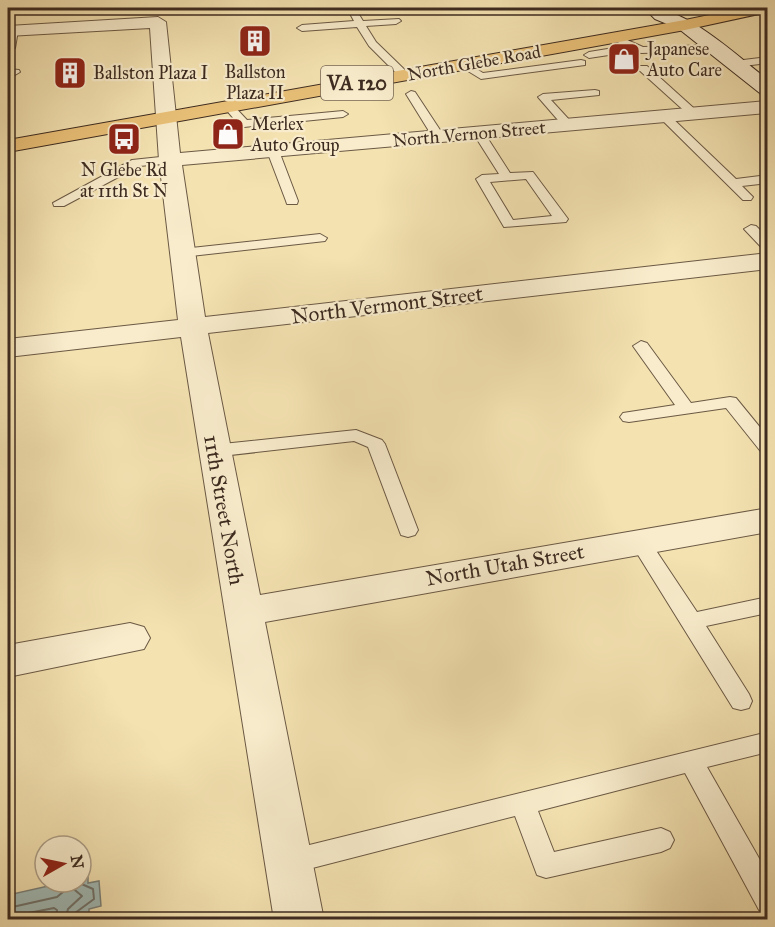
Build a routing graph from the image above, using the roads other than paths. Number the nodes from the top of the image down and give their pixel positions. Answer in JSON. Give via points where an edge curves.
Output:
{"nodes":[{"id":1,"x":763,"y":8,"type":"edge"},
{"id":2,"x":656,"y":11,"type":"edge"},
{"id":3,"x":688,"y":13,"type":"edge"},
{"id":4,"x":356,"y":17,"type":"edge"},
{"id":5,"x":395,"y":19,"type":"dead end"},
{"id":6,"x":300,"y":23,"type":"dead end"},
{"id":7,"x":10,"y":31,"type":"edge"},
{"id":8,"x":616,"y":38,"type":"junction"},
{"id":9,"x":10,"y":48,"type":"dead end"},
{"id":10,"x":634,"y":48,"type":"junction"},
{"id":11,"x":714,"y":48,"type":"junction"},
{"id":12,"x":768,"y":60,"type":"edge"},
{"id":13,"x":388,"y":61,"type":"junction"},
{"id":14,"x":735,"y":64,"type":"junction"},
{"id":15,"x":463,"y":65,"type":"junction"},
{"id":16,"x":643,"y":68,"type":"dead end"},
{"id":17,"x":404,"y":75,"type":"junction"},
{"id":18,"x":759,"y":75,"type":"edge"},
{"id":19,"x":768,"y":90,"type":"edge"},
{"id":20,"x":206,"y":92,"type":"dead end"},
{"id":21,"x":595,"y":93,"type":"dead end"},
{"id":22,"x":411,"y":94,"type":"dead end"},
{"id":23,"x":172,"y":104,"type":"junction"},
{"id":24,"x":122,"y":106,"type":"dead end"},
{"id":25,"x":228,"y":106,"type":"junction"},
{"id":26,"x":768,"y":107,"type":"edge"},
{"id":27,"x":343,"y":114,"type":"dead end"},
{"id":28,"x":694,"y":114,"type":"junction"},
{"id":29,"x":664,"y":116,"type":"junction"},
{"id":30,"x":568,"y":125,"type":"junction"},
{"id":31,"x":479,"y":133,"type":"junction"},
{"id":32,"x":438,"y":136,"type":"junction"},
{"id":33,"x":8,"y":146,"type":"edge"},
{"id":34,"x":273,"y":151,"type":"junction"},
{"id":35,"x":170,"y":160,"type":"junction"},
{"id":36,"x":507,"y":177,"type":"junction"},
{"id":37,"x":768,"y":179,"type":"edge"},
{"id":38,"x":732,"y":183,"type":"junction"},
{"id":39,"x":747,"y":197,"type":"dead end"},
{"id":40,"x":292,"y":201,"type":"dead end"},
{"id":41,"x":59,"y":203,"type":"dead end"},
{"id":42,"x":752,"y":229,"type":"dead end"},
{"id":43,"x":320,"y":238,"type":"dead end"},
{"id":44,"x":768,"y":246,"type":"edge"},
{"id":45,"x":182,"y":252,"type":"junction"},
{"id":46,"x":768,"y":261,"type":"edge"},
{"id":47,"x":193,"y":327,"type":"junction"},
{"id":48,"x":641,"y":346,"type":"dead end"},
{"id":49,"x":8,"y":348,"type":"edge"},
{"id":50,"x":686,"y":408,"type":"junction"},
{"id":51,"x":629,"y":417,"type":"dead end"},
{"id":52,"x":768,"y":449,"type":"edge"},
{"id":53,"x":213,"y":452,"type":"junction"},
{"id":54,"x":768,"y":520,"type":"edge"},
{"id":55,"x":408,"y":530,"type":"dead end"},
{"id":56,"x":640,"y":542,"type":"junction"},
{"id":57,"x":768,"y":605,"type":"edge"},
{"id":58,"x":243,"y":612,"type":"junction"},
{"id":59,"x":692,"y":621,"type":"junction"},
{"id":60,"x":130,"y":638,"type":"dead end"},
{"id":61,"x":8,"y":660,"type":"edge"},
{"id":62,"x":741,"y":701,"type":"dead end"},
{"id":63,"x":768,"y":742,"type":"edge"},
{"id":64,"x":691,"y":761,"type":"junction"},
{"id":65,"x":523,"y":803,"type":"junction"},
{"id":66,"x":662,"y":840,"type":"dead end"},
{"id":67,"x":287,"y":862,"type":"junction"},
{"id":68,"x":768,"y":900,"type":"edge"},
{"id":69,"x":299,"y":920,"type":"edge"}],
"edges":[{"from":1,"to":3,"type":"main road","name":"North Glebe Road","number":"VA 120"},
{"from":2,"to":3,"type":"street"},
{"from":2,"to":13,"type":"main road","name":"North Glebe Road","number":"VA 120"},
{"from":3,"to":8,"type":"main road","name":"North Glebe Road","number":"VA 120"},
{"from":3,"to":11,"type":"street"},
{"from":4,"to":5,"type":"lane"},
{"from":4,"to":6,"type":"lane"},
{"from":4,"to":13,"type":"lane"},
{"from":7,"to":9,"type":"lane"},
{"from":7,"to":23,"type":"street","name":"11th Street North","via":[[158,22]]},
{"from":8,"to":10,"type":"lane"},
{"from":8,"to":15,"type":"main road","name":"North Glebe Road","number":"VA 120"},
{"from":10,"to":11,"type":"lane"},
{"from":10,"to":15,"type":"lane","via":[[481,76]]},
{"from":11,"to":14,"type":"street"},
{"from":12,"to":14,"type":"lane"},
{"from":13,"to":17,"type":"lane"},
{"from":13,"to":20,"type":"main road","name":"North Glebe Road","number":"VA 120"},
{"from":14,"to":18,"type":"street"},
{"from":15,"to":17,"type":"main road","name":"North Glebe Road","number":"VA 120"},
{"from":16,"to":28,"type":"lane"},
{"from":17,"to":25,"type":"main road","name":"North Glebe Road","number":"VA 120"},
{"from":18,"to":19,"type":"street"},
{"from":21,"to":30,"type":"lane","via":[[543,97]]},
{"from":22,"to":32,"type":"lane"},
{"from":23,"to":24,"type":"main road","name":"North Glebe Road","number":"VA 120"},
{"from":23,"to":25,"type":"main road","name":"North Glebe Road","number":"VA 120"},
{"from":23,"to":33,"type":"main road","name":"North Glebe Road","number":"VA 120"},
{"from":23,"to":35,"type":"street","name":"11th Street North"},
{"from":25,"to":27,"type":"lane","via":[[244,124]]},
{"from":26,"to":28,"type":"street","name":"North Vernon Street"},
{"from":28,"to":29,"type":"street","name":"North Vernon Street"},
{"from":29,"to":30,"type":"street","name":"North Vernon Street"},
{"from":29,"to":38,"type":"lane"},
{"from":30,"to":31,"type":"street","name":"North Vernon Street"},
{"from":31,"to":32,"type":"street","name":"North Vernon Street"},
{"from":31,"to":36,"type":"lane"},
{"from":32,"to":34,"type":"street","name":"North Vernon Street"},
{"from":34,"to":35,"type":"street","name":"North Vernon Street"},
{"from":34,"to":40,"type":"lane"},
{"from":35,"to":41,"type":"lane","via":[[136,163]]},
{"from":35,"to":45,"type":"street","name":"11th Street North"},
{"from":36,"to":36,"type":"lane","via":[[482,179],[509,224],[561,219],[529,175]]},
{"from":37,"to":38,"type":"lane"},
{"from":38,"to":39,"type":"lane"},
{"from":42,"to":44,"type":"lane"},
{"from":43,"to":45,"type":"lane"},
{"from":45,"to":47,"type":"street","name":"11th Street North"},
{"from":46,"to":47,"type":"street","name":"North Vermont Street"},
{"from":47,"to":49,"type":"street","name":"North Vermont Street"},
{"from":47,"to":53,"type":"street","name":"11th Street North"},
{"from":48,"to":50,"type":"lane"},
{"from":50,"to":51,"type":"lane"},
{"from":50,"to":52,"type":"lane","via":[[730,402]]},
{"from":53,"to":55,"type":"lane","via":[[356,435],[376,444]]},
{"from":53,"to":58,"type":"street","name":"11th Street North"},
{"from":54,"to":56,"type":"street","name":"North Utah Street"},
{"from":56,"to":58,"type":"street","name":"North Utah Street"},
{"from":56,"to":59,"type":"lane"},
{"from":57,"to":59,"type":"lane"},
{"from":58,"to":67,"type":"street","name":"11th Street North"},
{"from":59,"to":62,"type":"lane"},
{"from":60,"to":61,"type":"street"},
{"from":63,"to":64,"type":"lane"},
{"from":64,"to":65,"type":"lane"},
{"from":64,"to":68,"type":"lane"},
{"from":65,"to":66,"type":"lane","via":[[546,866]]},
{"from":65,"to":67,"type":"lane"},
{"from":67,"to":69,"type":"street","name":"11th Street North"}]}
